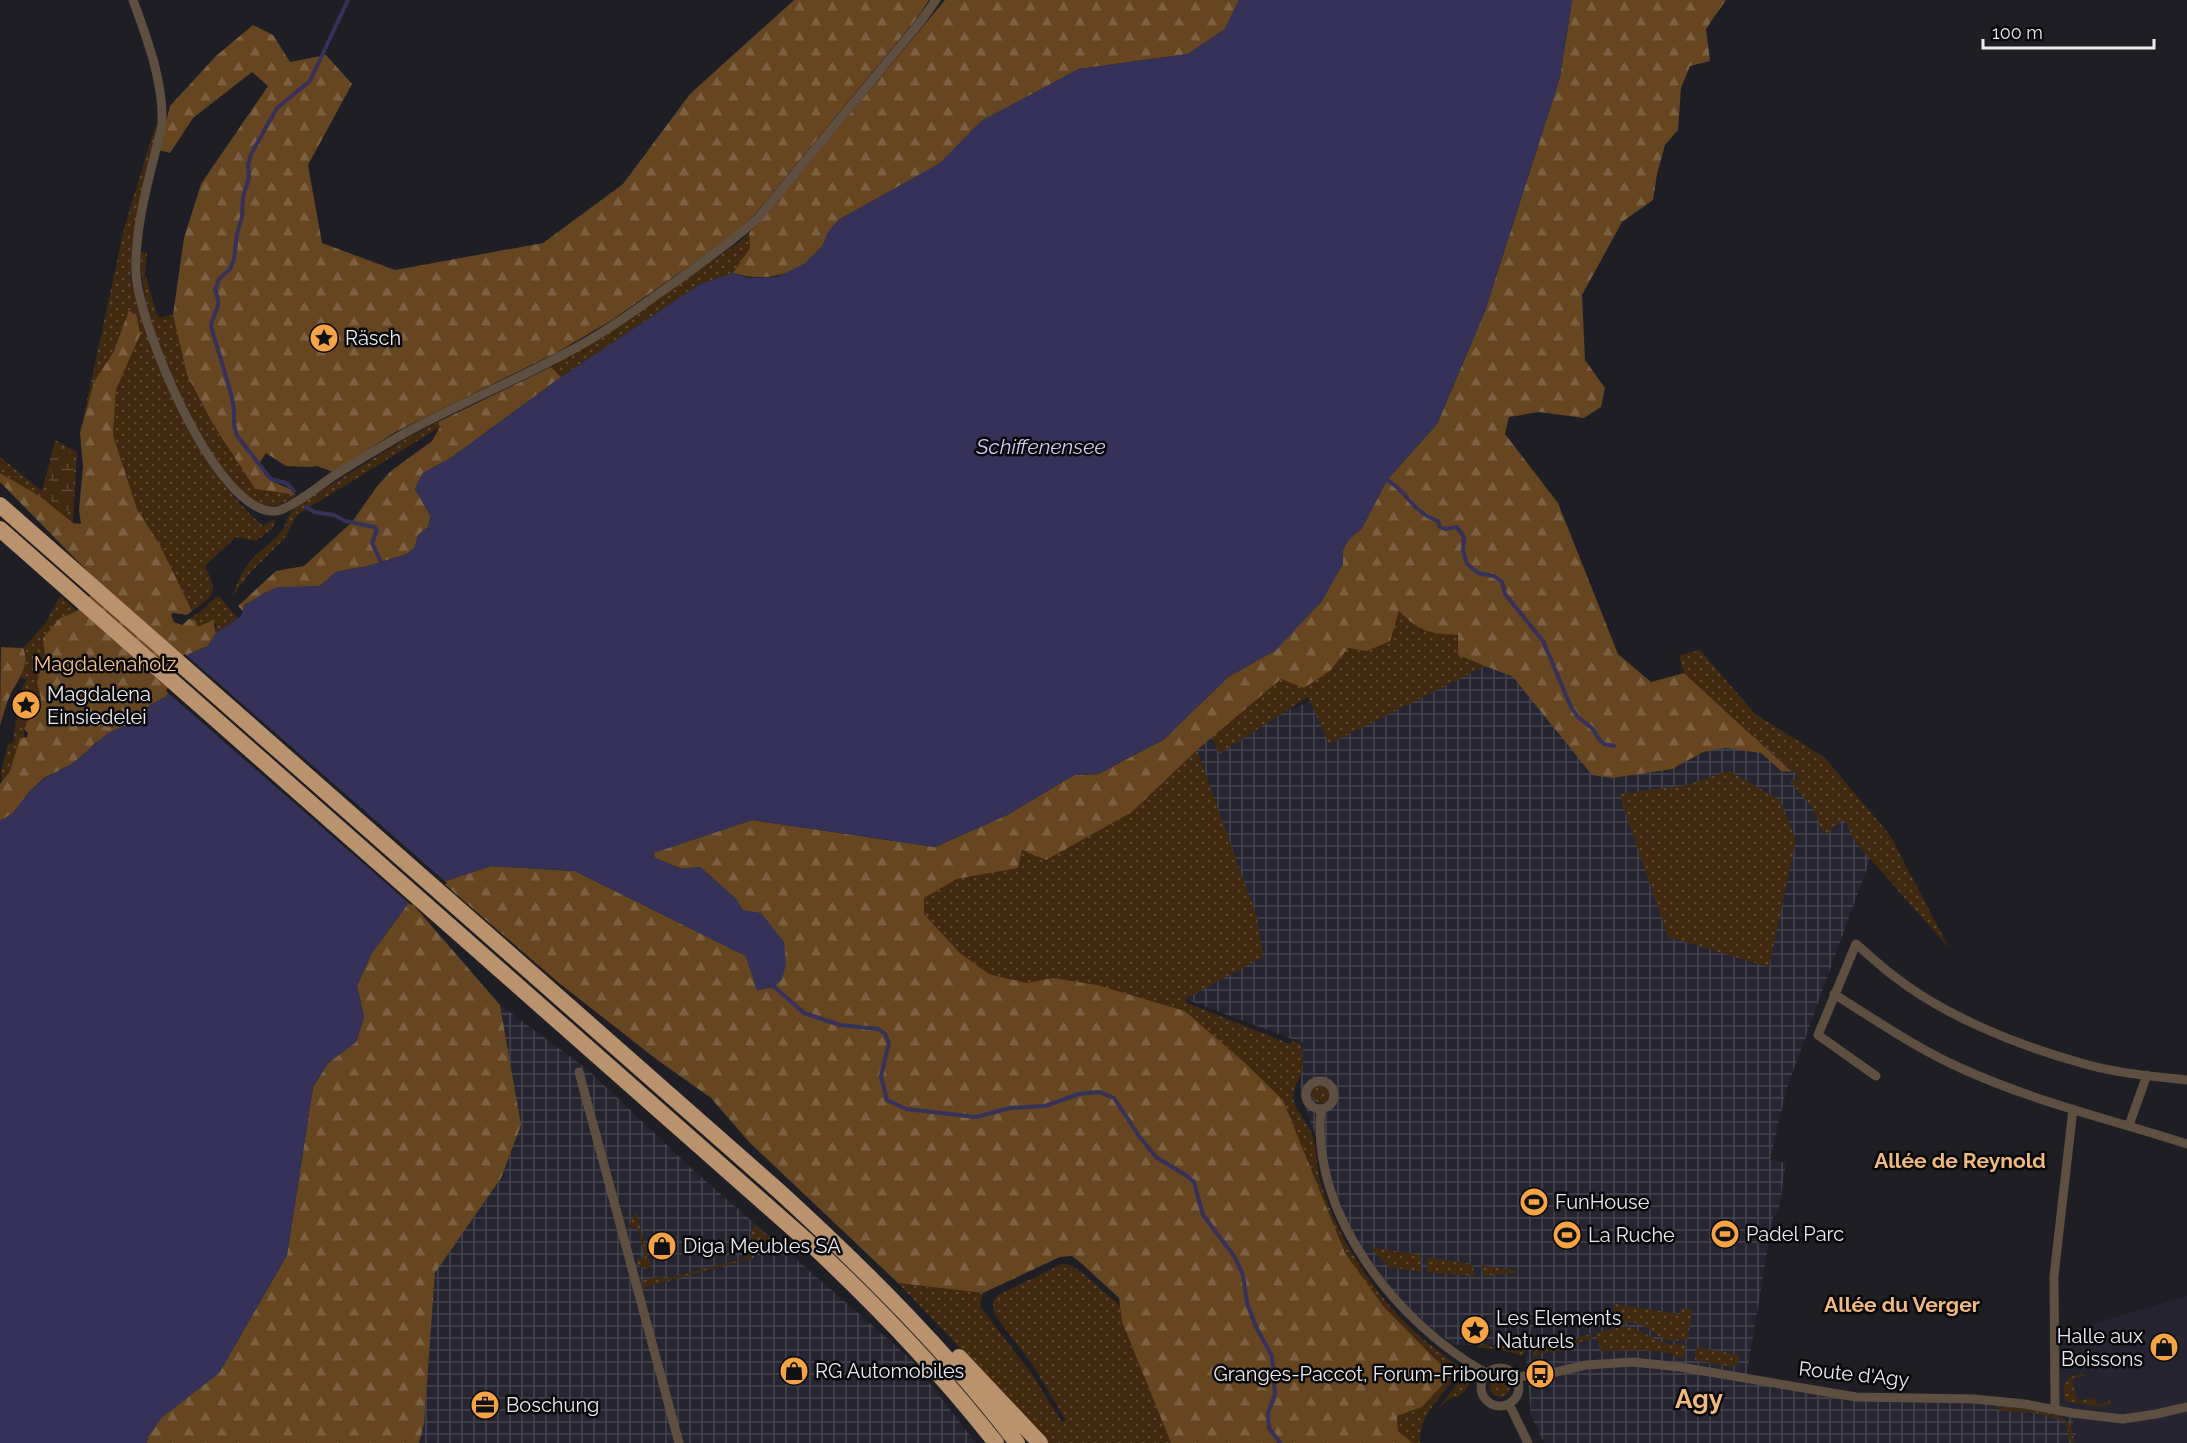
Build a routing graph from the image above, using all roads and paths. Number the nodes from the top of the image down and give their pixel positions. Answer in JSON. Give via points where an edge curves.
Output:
{"nodes":[{"id":1,"x":133,"y":0,"type":"edge"},
{"id":2,"x":936,"y":0,"type":"edge"},
{"id":3,"x":0,"y":505,"type":"edge"},
{"id":4,"x":0,"y":529,"type":"edge"},
{"id":5,"x":1834,"y":994,"type":"junction"},
{"id":6,"x":579,"y":1072,"type":"dead end"},
{"id":7,"x":2146,"y":1075,"type":"junction"},
{"id":8,"x":1876,"y":1076,"type":"dead end"},
{"id":9,"x":2187,"y":1080,"type":"edge"},
{"id":10,"x":1321,"y":1109,"type":"dead end"},
{"id":11,"x":2073,"y":1109,"type":"junction"},
{"id":12,"x":2129,"y":1125,"type":"junction"},
{"id":13,"x":2187,"y":1144,"type":"edge"},
{"id":14,"x":865,"y":1272,"type":"junction"},
{"id":15,"x":1486,"y":1373,"type":"junction"},
{"id":16,"x":1517,"y":1377,"type":"junction"},
{"id":17,"x":1509,"y":1404,"type":"junction"},
{"id":18,"x":2187,"y":1407,"type":"edge"},
{"id":19,"x":2055,"y":1409,"type":"junction"},
{"id":20,"x":679,"y":1443,"type":"edge"},
{"id":21,"x":996,"y":1443,"type":"edge"},
{"id":22,"x":1017,"y":1443,"type":"edge"},
{"id":23,"x":1041,"y":1443,"type":"edge"},
{"id":24,"x":1528,"y":1443,"type":"edge"}],
"edges":[{"from":1,"to":2,"type":"street","via":[[163,109],[141,216],[138,285],[175,397],[205,451],[243,496],[273,512],[284,509],[407,433],[570,352],[736,238],[758,218]]},
{"from":3,"to":14,"type":"highway","via":[[764,1178]]},
{"from":4,"to":21,"type":"highway","via":[[822,1255],[909,1341]]},
{"from":5,"to":7,"type":"street","via":[[1856,944],[1896,978],[1943,1009],[2079,1063]]},
{"from":5,"to":8,"type":"street","via":[[1818,1035]]},
{"from":5,"to":11,"type":"street","via":[[1908,1041],[1964,1070]]},
{"from":6,"to":20,"type":"street"},
{"from":7,"to":9,"type":"street"},
{"from":7,"to":12,"type":"street"},
{"from":10,"to":15,"type":"street","via":[[1319,1128],[1326,1175],[1351,1238],[1412,1318],[1447,1349]]},
{"from":11,"to":12,"type":"street"},
{"from":11,"to":19,"type":"street","via":[[2054,1276]]},
{"from":12,"to":13,"type":"street"},
{"from":14,"to":22,"type":"highway","via":[[935,1344]]},
{"from":14,"to":23,"type":"highway","via":[[967,1364]]},
{"from":15,"to":16,"type":"street","via":[[1500,1367]]},
{"from":15,"to":17,"type":"street","via":[[1480,1386],[1484,1399],[1498,1407]]},
{"from":16,"to":17,"type":"street","via":[[1519,1393]]},
{"from":16,"to":19,"type":"street","name":"Route d'Agy","via":[[1601,1363],[1650,1363],[1856,1397],[1974,1399]]},
{"from":17,"to":24,"type":"street"},
{"from":18,"to":19,"type":"street","name":"Route d'Agy","via":[[2123,1419]]}]}
